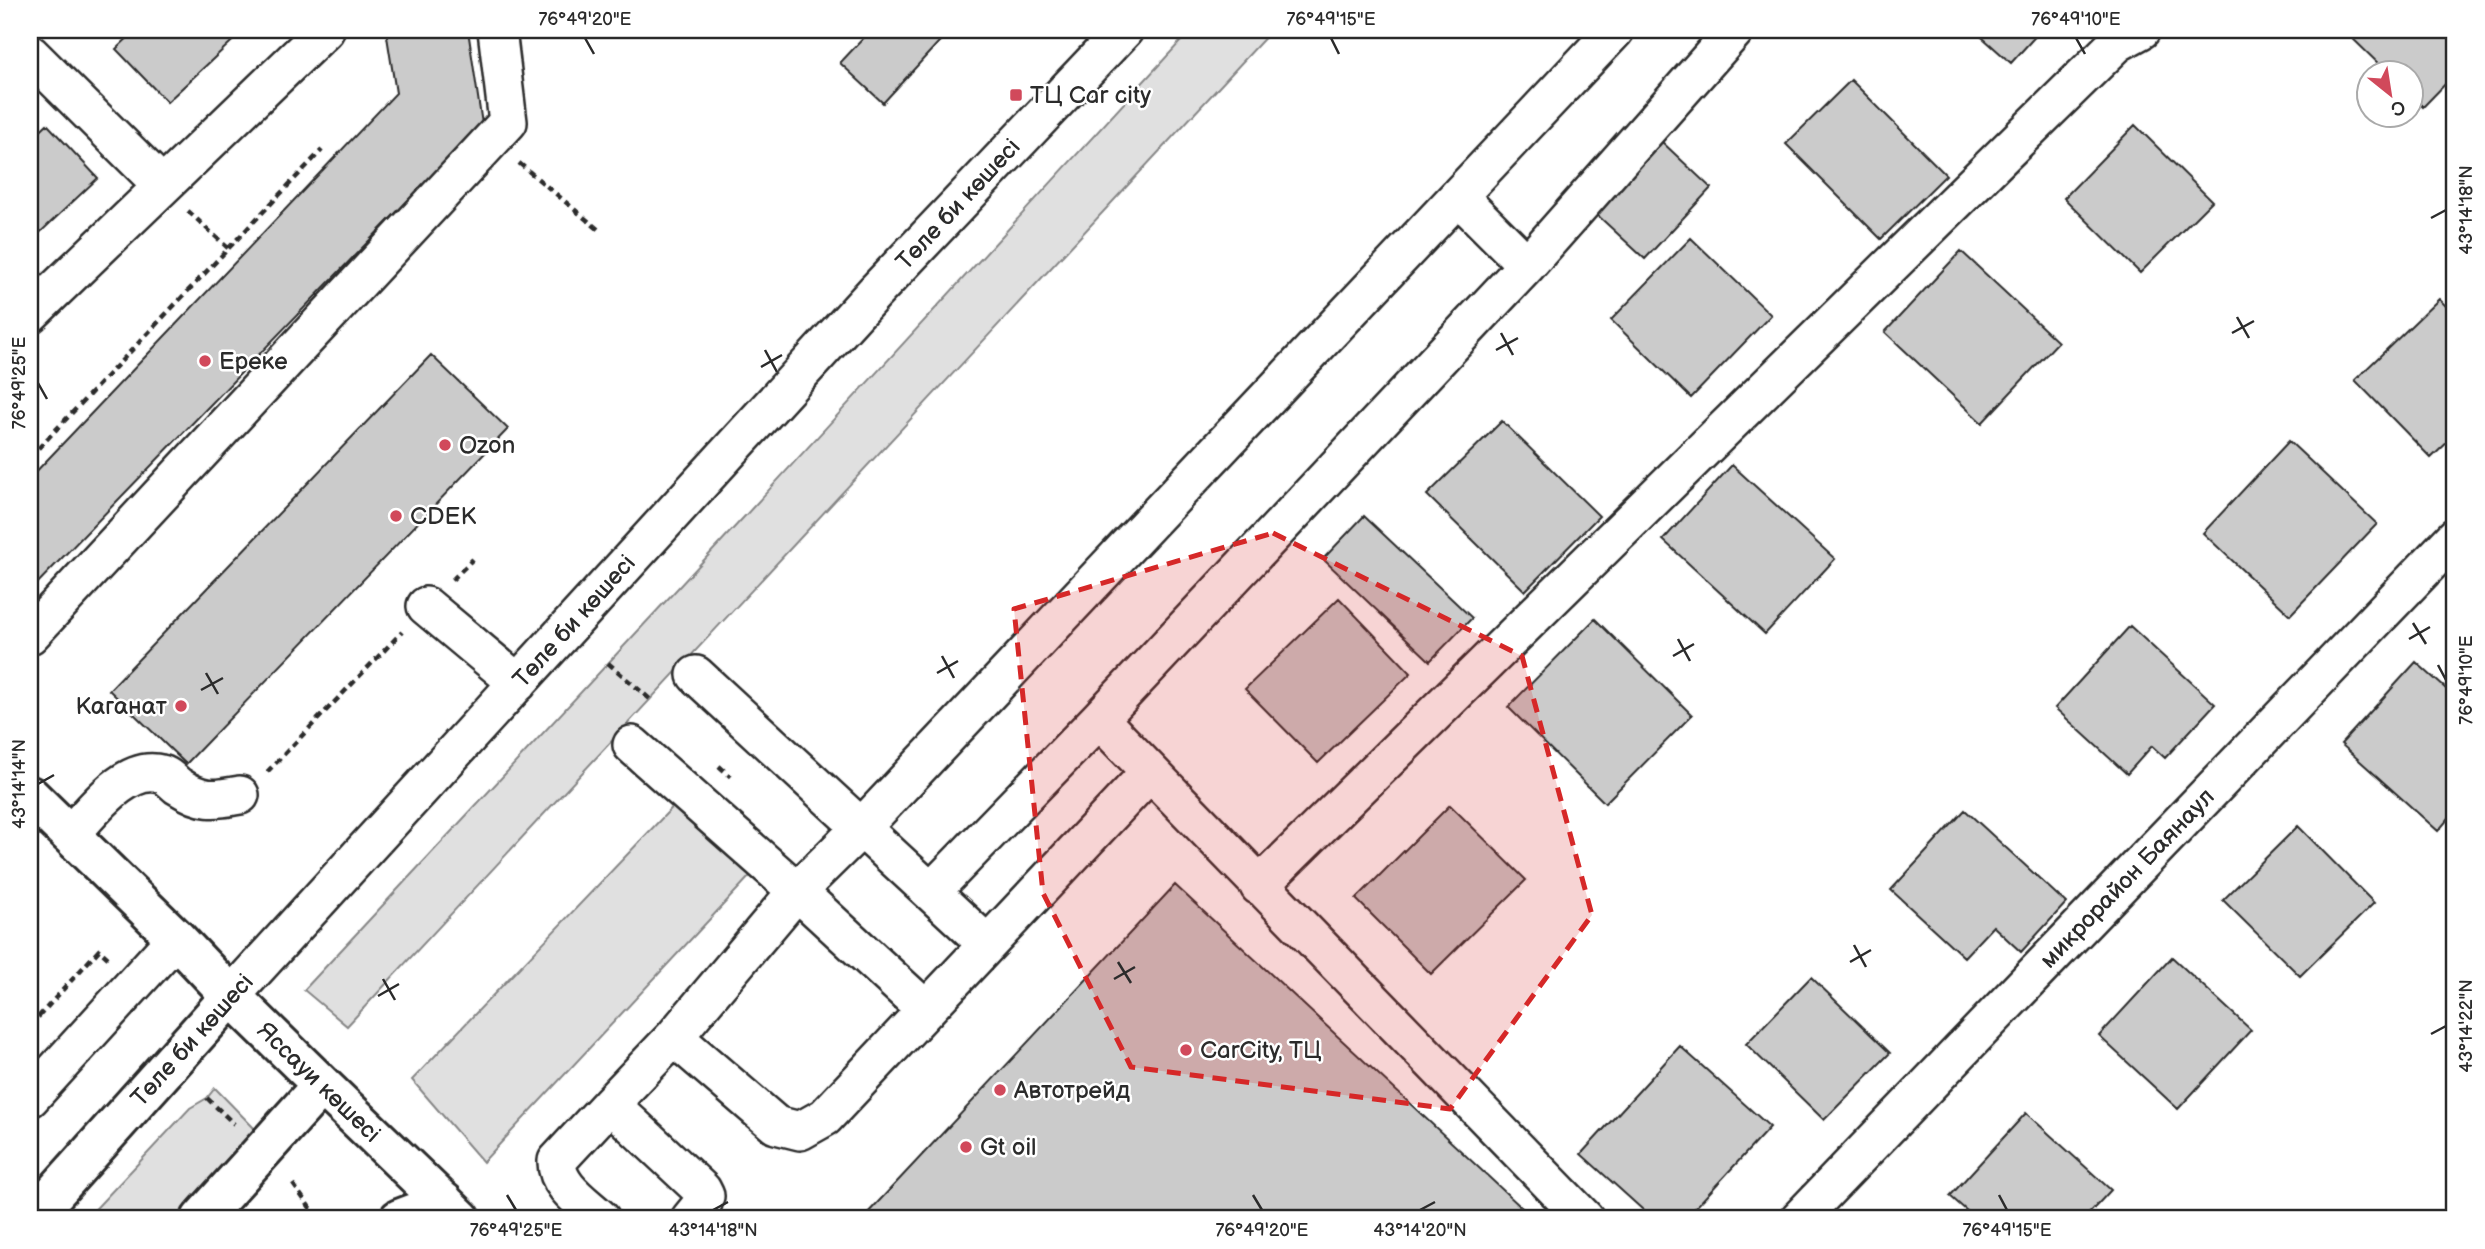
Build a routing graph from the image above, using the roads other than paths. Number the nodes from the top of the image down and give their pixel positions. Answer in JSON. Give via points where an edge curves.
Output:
{"nodes":[{"id":1,"x":325,"y":30,"type":"edge"},
{"id":2,"x":497,"y":30,"type":"edge"},
{"id":3,"x":1124,"y":30,"type":"edge"},
{"id":4,"x":1615,"y":30,"type":"edge"},
{"id":5,"x":1735,"y":30,"type":"edge"},
{"id":6,"x":2141,"y":30,"type":"edge"},
{"id":7,"x":30,"y":54,"type":"edge"},
{"id":8,"x":163,"y":186,"type":"junction"},
{"id":9,"x":1458,"y":196,"type":"junction"},
{"id":10,"x":1527,"y":265,"type":"junction"},
{"id":11,"x":30,"y":314,"type":"edge"},
{"id":12,"x":2455,"y":537,"type":"edge"},
{"id":13,"x":426,"y":606,"type":"road end"},
{"id":14,"x":30,"y":635,"type":"edge"},
{"id":15,"x":696,"y":675,"type":"dead end"},
{"id":16,"x":518,"y":683,"type":"junction"},
{"id":17,"x":1099,"y":719,"type":"junction"},
{"id":18,"x":632,"y":745,"type":"dead end"},
{"id":19,"x":1150,"y":772,"type":"junction"},
{"id":20,"x":240,"y":794,"type":"road end"},
{"id":21,"x":30,"y":796,"type":"edge"},
{"id":22,"x":862,"y":827,"type":"junction"},
{"id":23,"x":70,"y":835,"type":"junction"},
{"id":24,"x":1259,"y":886,"type":"junction"},
{"id":25,"x":797,"y":891,"type":"junction"},
{"id":26,"x":931,"y":892,"type":"junction"},
{"id":27,"x":176,"y":938,"type":"junction"},
{"id":28,"x":987,"y":944,"type":"junction"},
{"id":29,"x":231,"y":996,"type":"junction"},
{"id":30,"x":926,"y":1010,"type":"junction"},
{"id":31,"x":674,"y":1037,"type":"junction"},
{"id":32,"x":322,"y":1085,"type":"junction"},
{"id":33,"x":30,"y":1098,"type":"edge"},
{"id":34,"x":610,"y":1104,"type":"junction"},
{"id":35,"x":452,"y":1211,"type":"edge"},
{"id":36,"x":31,"y":1219,"type":"edge"},
{"id":37,"x":201,"y":1219,"type":"edge"},
{"id":38,"x":399,"y":1219,"type":"edge"},
{"id":39,"x":601,"y":1219,"type":"edge"},
{"id":40,"x":690,"y":1219,"type":"edge"},
{"id":41,"x":1585,"y":1219,"type":"edge"},
{"id":42,"x":1799,"y":1219,"type":"edge"}],
"edges":[{"from":1,"to":8,"type":"street"},
{"from":2,"to":14,"type":"street","via":[[508,122]]},
{"from":3,"to":16,"type":"street","name":"Төле би көшесі","via":[[874,292]]},
{"from":4,"to":9,"type":"street"},
{"from":5,"to":10,"type":"street"},
{"from":6,"to":24,"type":"street","via":[[2117,43]]},
{"from":7,"to":8,"type":"street"},
{"from":8,"to":11,"type":"street"},
{"from":9,"to":10,"type":"street"},
{"from":9,"to":22,"type":"street"},
{"from":10,"to":17,"type":"street"},
{"from":12,"to":42,"type":"street","name":"микрорайон Баянаул"},
{"from":13,"to":16,"type":"street"},
{"from":15,"to":22,"type":"street"},
{"from":16,"to":29,"type":"street","name":"Төле би көшесі"},
{"from":17,"to":19,"type":"street"},
{"from":17,"to":26,"type":"street"},
{"from":18,"to":25,"type":"street"},
{"from":19,"to":24,"type":"street"},
{"from":19,"to":28,"type":"street"},
{"from":20,"to":23,"type":"street","via":[[209,801],[162,774],[140,773],[117,786]]},
{"from":21,"to":23,"type":"main road","name":"Яссауи көшесі"},
{"from":22,"to":25,"type":"street"},
{"from":22,"to":26,"type":"street"},
{"from":23,"to":27,"type":"main road","name":"Яссауи көшесі"},
{"from":24,"to":41,"type":"street"},
{"from":25,"to":30,"type":"street"},
{"from":25,"to":31,"type":"street"},
{"from":26,"to":28,"type":"street"},
{"from":27,"to":29,"type":"main road","name":"Яссауи көшесі"},
{"from":27,"to":33,"type":"street"},
{"from":28,"to":30,"type":"street"},
{"from":29,"to":32,"type":"main road","name":"Яссауи көшесі"},
{"from":29,"to":36,"type":"main road","name":"Төле би көшесі"},
{"from":30,"to":31,"type":"street","via":[[825,1117],[800,1131],[776,1125]]},
{"from":31,"to":34,"type":"street"},
{"from":32,"to":35,"type":"main road","name":"Яссауи көшесі"},
{"from":32,"to":37,"type":"main road"},
{"from":34,"to":39,"type":"street","via":[[557,1161],[565,1185]]},
{"from":34,"to":40,"type":"street","via":[[702,1190],[703,1203]]},
{"from":35,"to":38,"type":"main road"}]}
